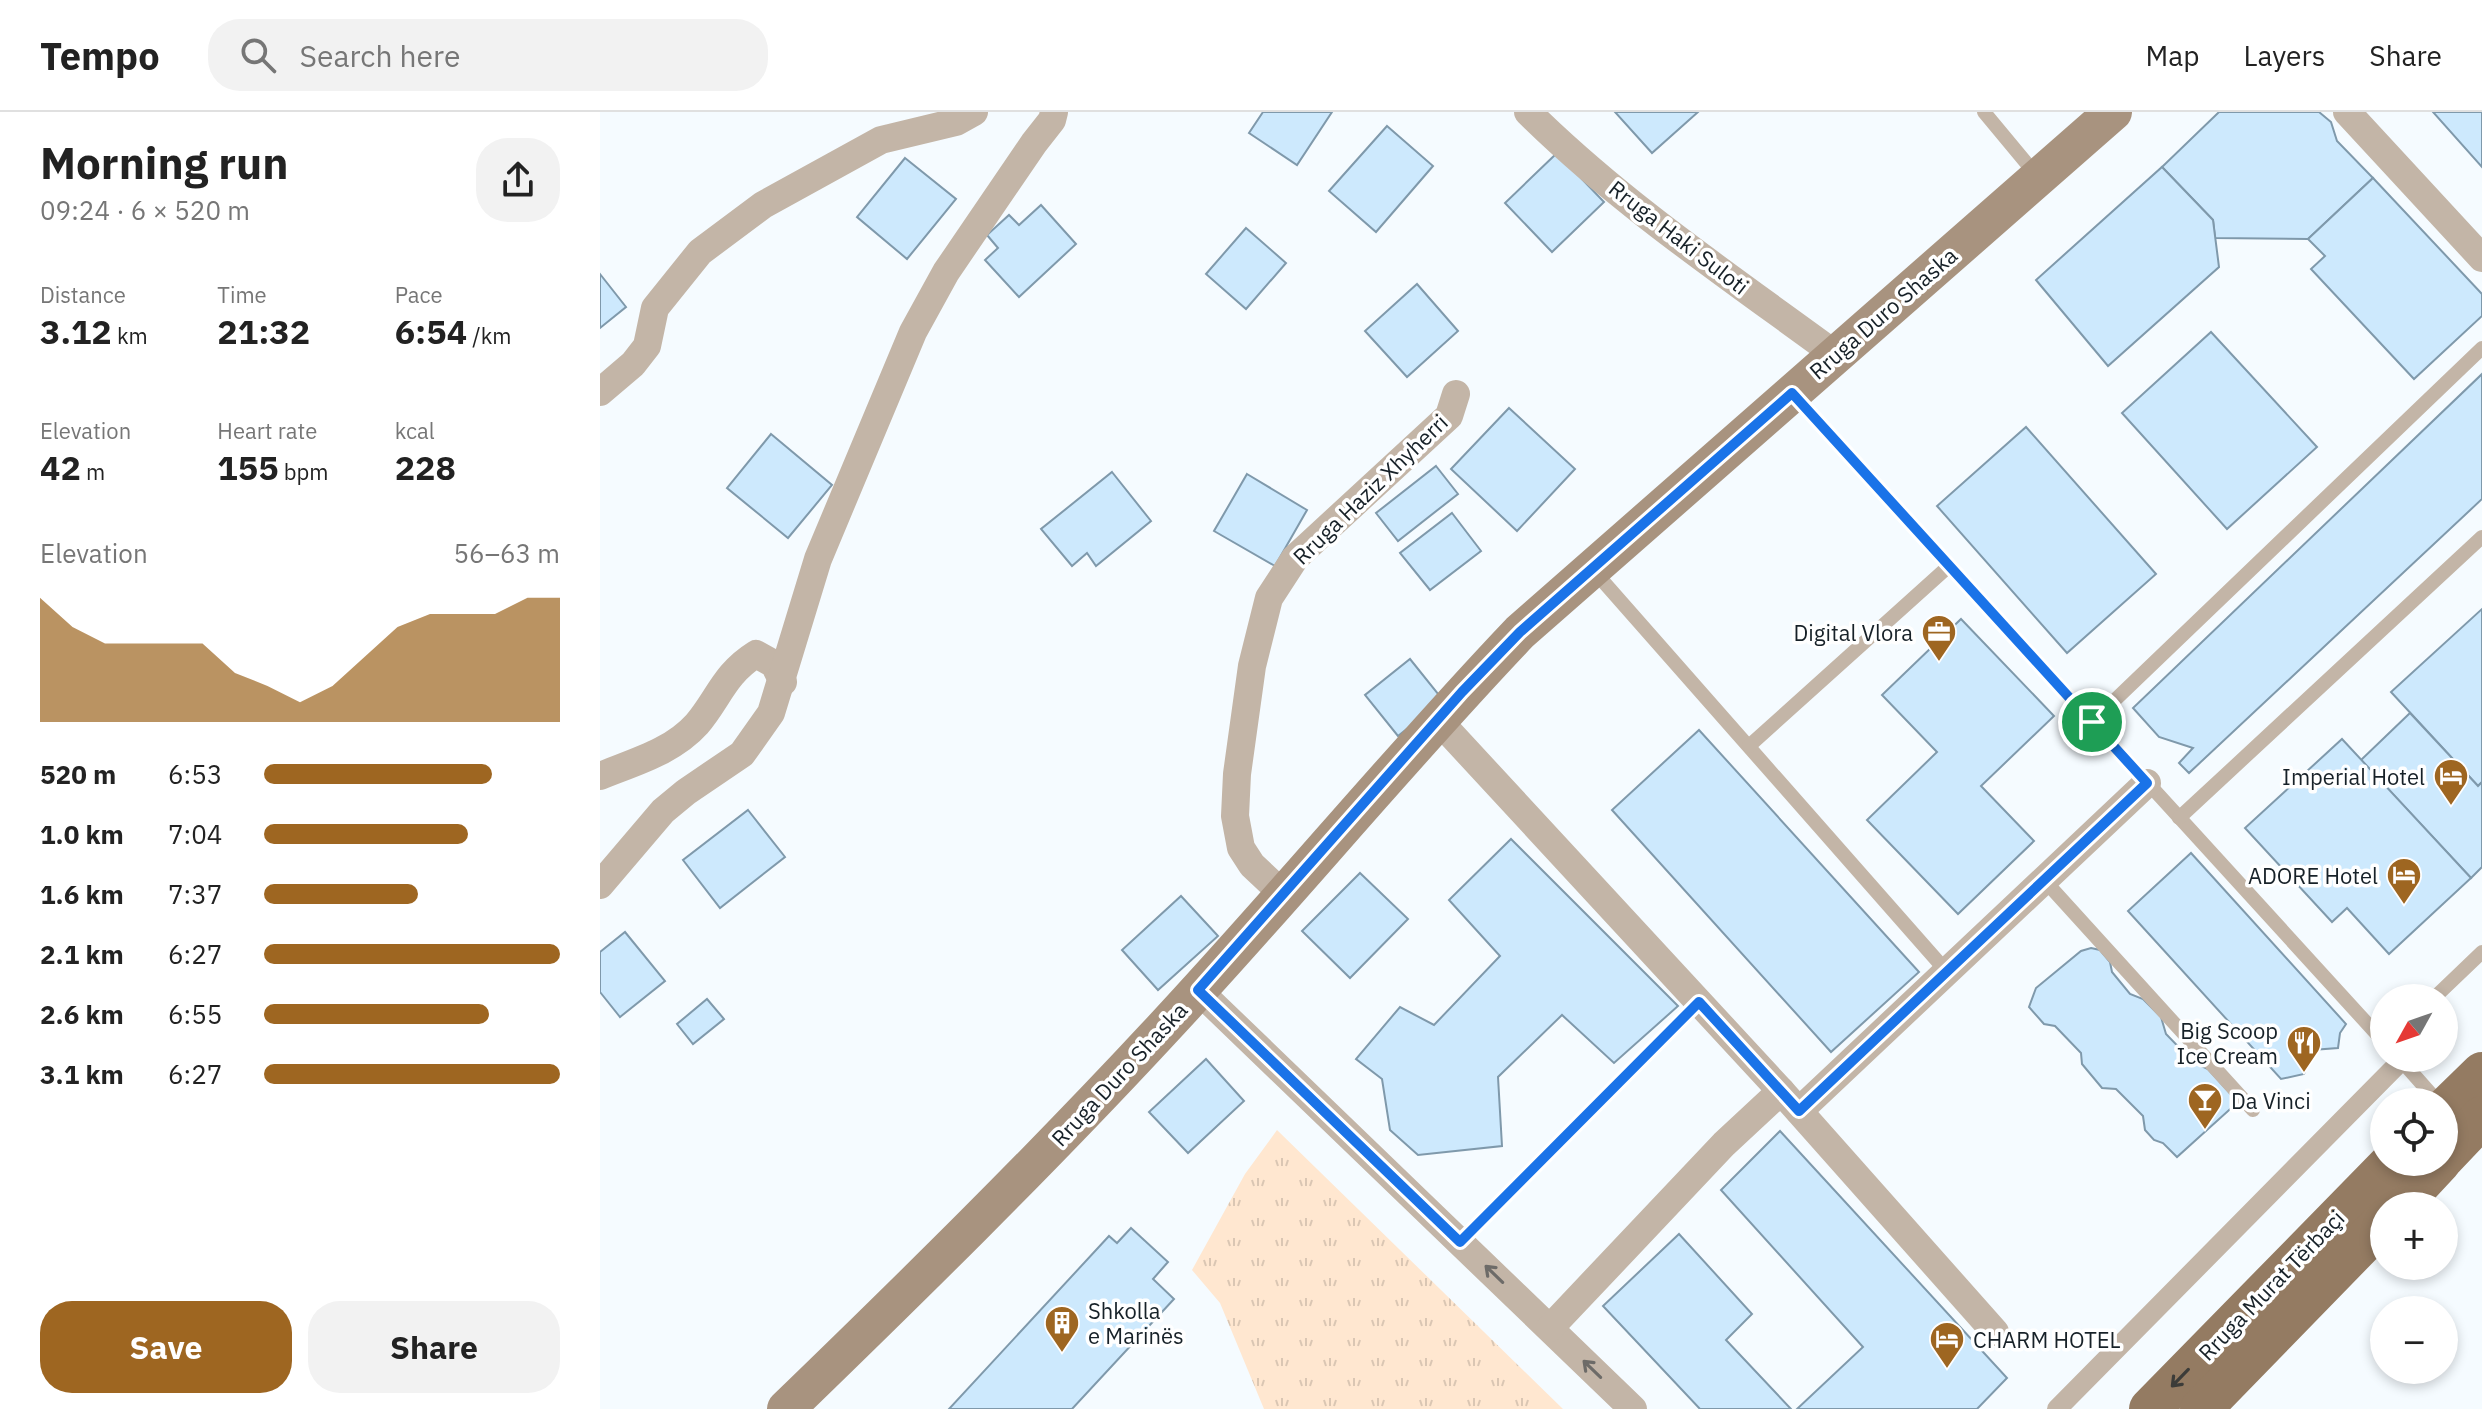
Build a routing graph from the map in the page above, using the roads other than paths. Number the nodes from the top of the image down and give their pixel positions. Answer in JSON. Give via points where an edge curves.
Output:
{"nodes":[{"id":1,"x":974,"y":112,"type":"edge"},
{"id":2,"x":1054,"y":112,"type":"edge"},
{"id":3,"x":1528,"y":112,"type":"edge"},
{"id":4,"x":1984,"y":112,"type":"edge"},
{"id":5,"x":2113,"y":112,"type":"edge"},
{"id":6,"x":2347,"y":112,"type":"edge"},
{"id":7,"x":2038,"y":177,"type":"junction"},
{"id":8,"x":2482,"y":258,"type":"edge"},
{"id":9,"x":2482,"y":348,"type":"edge"},
{"id":10,"x":1836,"y":355,"type":"junction"},
{"id":11,"x":600,"y":392,"type":"edge"},
{"id":12,"x":1792,"y":393,"type":"junction"},
{"id":13,"x":1456,"y":394,"type":"dead end"},
{"id":14,"x":2482,"y":537,"type":"edge"},
{"id":15,"x":1949,"y":566,"type":"junction"},
{"id":16,"x":1591,"y":568,"type":"junction"},
{"id":17,"x":783,"y":682,"type":"junction"},
{"id":18,"x":1438,"y":720,"type":"junction"},
{"id":19,"x":2092,"y":722,"type":"junction"},
{"id":20,"x":1749,"y":746,"type":"junction"},
{"id":21,"x":600,"y":776,"type":"edge"},
{"id":22,"x":2147,"y":783,"type":"junction"},
{"id":23,"x":2179,"y":818,"type":"junction"},
{"id":24,"x":2045,"y":881,"type":"junction"},
{"id":25,"x":600,"y":885,"type":"edge"},
{"id":26,"x":1284,"y":895,"type":"junction"},
{"id":27,"x":2482,"y":952,"type":"edge"},
{"id":28,"x":1948,"y":973,"type":"junction"},
{"id":29,"x":2449,"y":984,"type":"edge"},
{"id":30,"x":1198,"y":990,"type":"junction"},
{"id":31,"x":1699,"y":1002,"type":"junction"},
{"id":32,"x":2370,"y":1027,"type":"edge"},
{"id":33,"x":2387,"y":1072,"type":"edge"},
{"id":34,"x":2411,"y":1072,"type":"edge"},
{"id":35,"x":2482,"y":1073,"type":"edge"},
{"id":36,"x":2426,"y":1088,"type":"edge"},
{"id":37,"x":1790,"y":1101,"type":"junction"},
{"id":38,"x":2253,"y":1110,"type":"dead end"},
{"id":39,"x":2458,"y":1125,"type":"edge"},
{"id":40,"x":2378,"y":1176,"type":"edge"},
{"id":41,"x":2370,"y":1235,"type":"edge"},
{"id":42,"x":1460,"y":1242,"type":"junction"},
{"id":43,"x":2370,"y":1260,"type":"edge"},
{"id":44,"x":1550,"y":1328,"type":"junction"},
{"id":45,"x":1995,"y":1332,"type":"dead end"},
{"id":46,"x":786,"y":1409,"type":"edge"},
{"id":47,"x":1633,"y":1409,"type":"edge"},
{"id":48,"x":2057,"y":1409,"type":"edge"},
{"id":49,"x":2150,"y":1409,"type":"edge"},
{"id":50,"x":2201,"y":1409,"type":"edge"},
{"id":51,"x":2226,"y":1409,"type":"edge"}],
"edges":[{"from":1,"to":11,"type":"street","via":[[956,122],[881,140],[763,205],[700,252],[655,308],[647,346]]},
{"from":2,"to":17,"type":"street","via":[[946,272],[913,332],[818,559]]},
{"from":3,"to":10,"type":"street","name":"Rruga Haki Suloti","via":[[1649,218]]},
{"from":4,"to":7,"type":"lane"},
{"from":5,"to":7,"type":"main road","name":"Rruga Duro Shaska"},
{"from":6,"to":8,"type":"street"},
{"from":7,"to":10,"type":"main road","name":"Rruga Duro Shaska"},
{"from":9,"to":19,"type":"lane"},
{"from":10,"to":12,"type":"main road","name":"Rruga Duro Shaska"},
{"from":12,"to":15,"type":"lane"},
{"from":12,"to":16,"type":"main road","name":"Rruga Duro Shaska"},
{"from":13,"to":26,"type":"street","name":"Rruga Haziz Xhyherri","via":[[1449,416],[1295,558],[1269,598],[1252,666],[1235,816],[1241,848]]},
{"from":14,"to":23,"type":"lane"},
{"from":15,"to":19,"type":"lane"},
{"from":15,"to":20,"type":"lane"},
{"from":16,"to":18,"type":"main road","name":"Rruga Duro Shaska","via":[[1520,632]]},
{"from":16,"to":20,"type":"lane"},
{"from":17,"to":21,"type":"street","via":[[774,664],[756,654],[722,685],[678,742]]},
{"from":17,"to":25,"type":"street","via":[[771,713],[742,754],[663,811]]},
{"from":18,"to":26,"type":"main road","name":"Rruga Duro Shaska"},
{"from":18,"to":31,"type":"street"},
{"from":19,"to":22,"type":"lane"},
{"from":20,"to":28,"type":"lane"},
{"from":22,"to":23,"type":"lane"},
{"from":22,"to":24,"type":"street"},
{"from":23,"to":32,"type":"lane"},
{"from":24,"to":28,"type":"street"},
{"from":24,"to":38,"type":"lane"},
{"from":26,"to":30,"type":"main road","name":"Rruga Duro Shaska"},
{"from":27,"to":29,"type":"lane"},
{"from":28,"to":37,"type":"street"},
{"from":30,"to":42,"type":"street"},
{"from":30,"to":46,"type":"main road","name":"Rruga Duro Shaska","via":[[1048,1149]]},
{"from":31,"to":37,"type":"street"},
{"from":31,"to":42,"type":"lane"},
{"from":33,"to":48,"type":"street"},
{"from":34,"to":36,"type":"lane"},
{"from":35,"to":39,"type":"main road"},
{"from":37,"to":44,"type":"street","via":[[1724,1144]]},
{"from":37,"to":45,"type":"street"},
{"from":40,"to":49,"type":"main road","name":"Rruga Murat Tërbaçi","one_way":true},
{"from":41,"to":50,"type":"main road","name":"Rruga Murat Tërbaçi"},
{"from":44,"to":42,"type":"street","one_way":true},
{"from":43,"to":51,"type":"street"},
{"from":47,"to":44,"type":"street","one_way":true}]}
